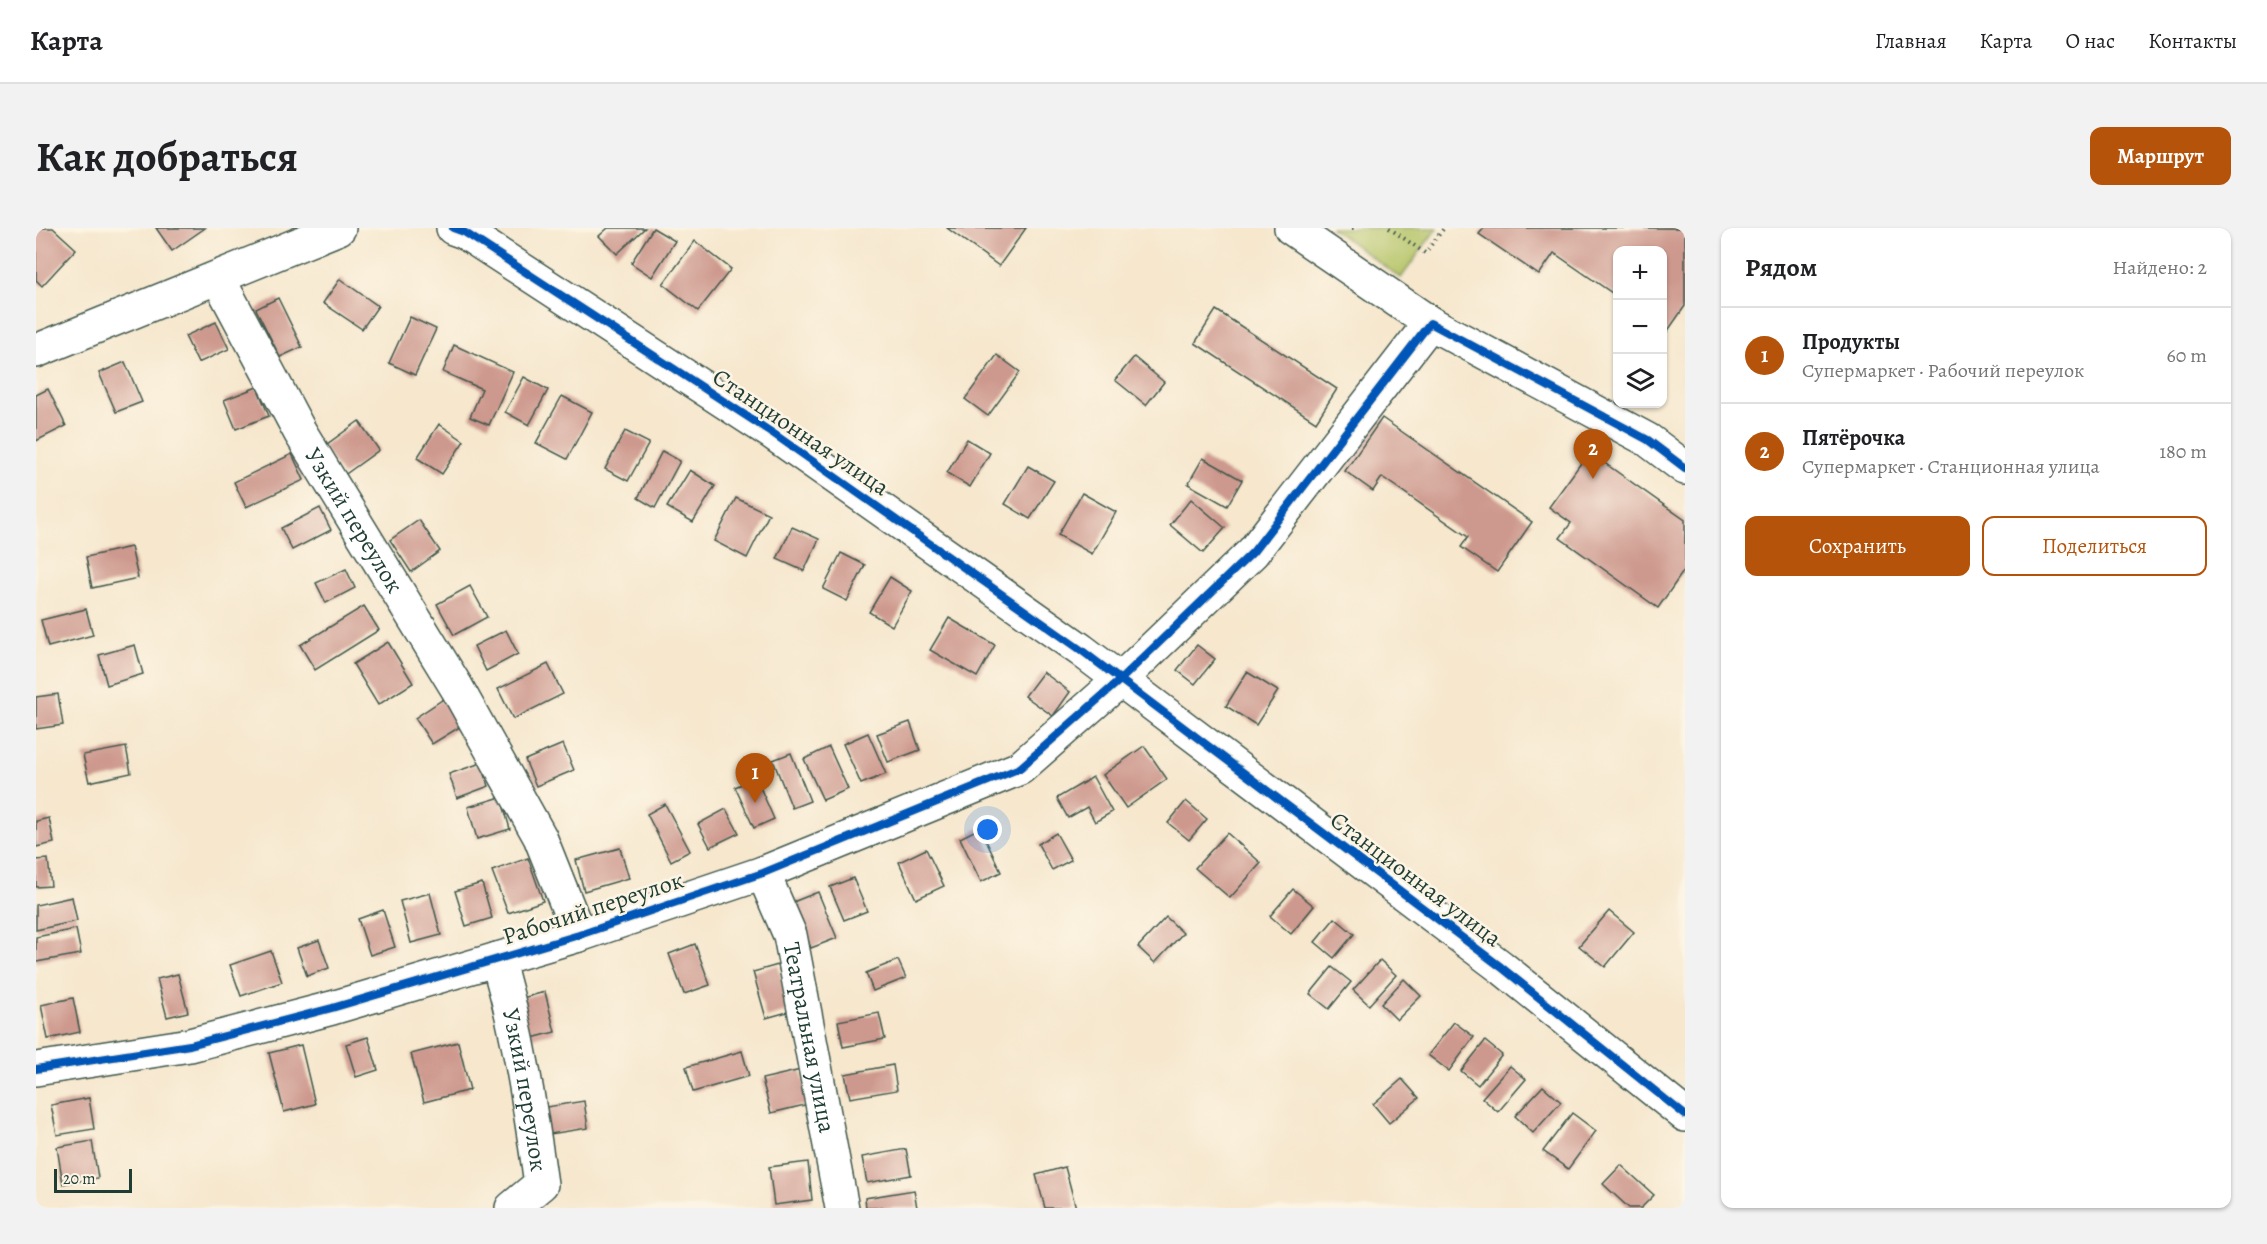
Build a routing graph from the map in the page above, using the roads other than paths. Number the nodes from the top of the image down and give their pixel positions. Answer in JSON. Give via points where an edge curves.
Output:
{"nodes":[{"id":1,"x":339,"y":228,"type":"edge"},
{"id":2,"x":453,"y":228,"type":"edge"},
{"id":3,"x":1291,"y":228,"type":"edge"},
{"id":4,"x":218,"y":279,"type":"junction"},
{"id":5,"x":1430,"y":323,"type":"junction"},
{"id":6,"x":36,"y":351,"type":"edge"},
{"id":7,"x":1685,"y":468,"type":"edge"},
{"id":8,"x":1119,"y":681,"type":"junction"},
{"id":9,"x":764,"y":873,"type":"junction"},
{"id":10,"x":579,"y":935,"type":"junction"},
{"id":11,"x":497,"y":960,"type":"junction"},
{"id":12,"x":36,"y":1069,"type":"edge"},
{"id":13,"x":1685,"y":1115,"type":"edge"},
{"id":14,"x":512,"y":1208,"type":"edge"},
{"id":15,"x":842,"y":1208,"type":"edge"}],
"edges":[{"from":1,"to":4,"type":"street"},
{"from":2,"to":8,"type":"street","name":"Станционная улица","via":[[774,434],[1081,650]]},
{"from":3,"to":5,"type":"street"},
{"from":4,"to":6,"type":"street"},
{"from":4,"to":10,"type":"street","name":"Узкий переулок","via":[[300,432],[457,688],[540,837]]},
{"from":5,"to":7,"type":"street","via":[[1648,440]]},
{"from":5,"to":8,"type":"street","via":[[1253,552]]},
{"from":8,"to":9,"type":"street","name":"Рабочий переулок","via":[[1020,768]]},
{"from":8,"to":13,"type":"street","name":"Станционная улица","via":[[1502,967]]},
{"from":9,"to":10,"type":"street","name":"Рабочий переулок"},
{"from":9,"to":15,"type":"street","name":"Театральная улица","via":[[789,935]]},
{"from":10,"to":11,"type":"street","name":"Рабочий переулок"},
{"from":11,"to":12,"type":"street","name":"Рабочий переулок","via":[[190,1045]]},
{"from":11,"to":14,"type":"street","name":"Узкий переулок","via":[[514,1017],[540,1184]]}]}
